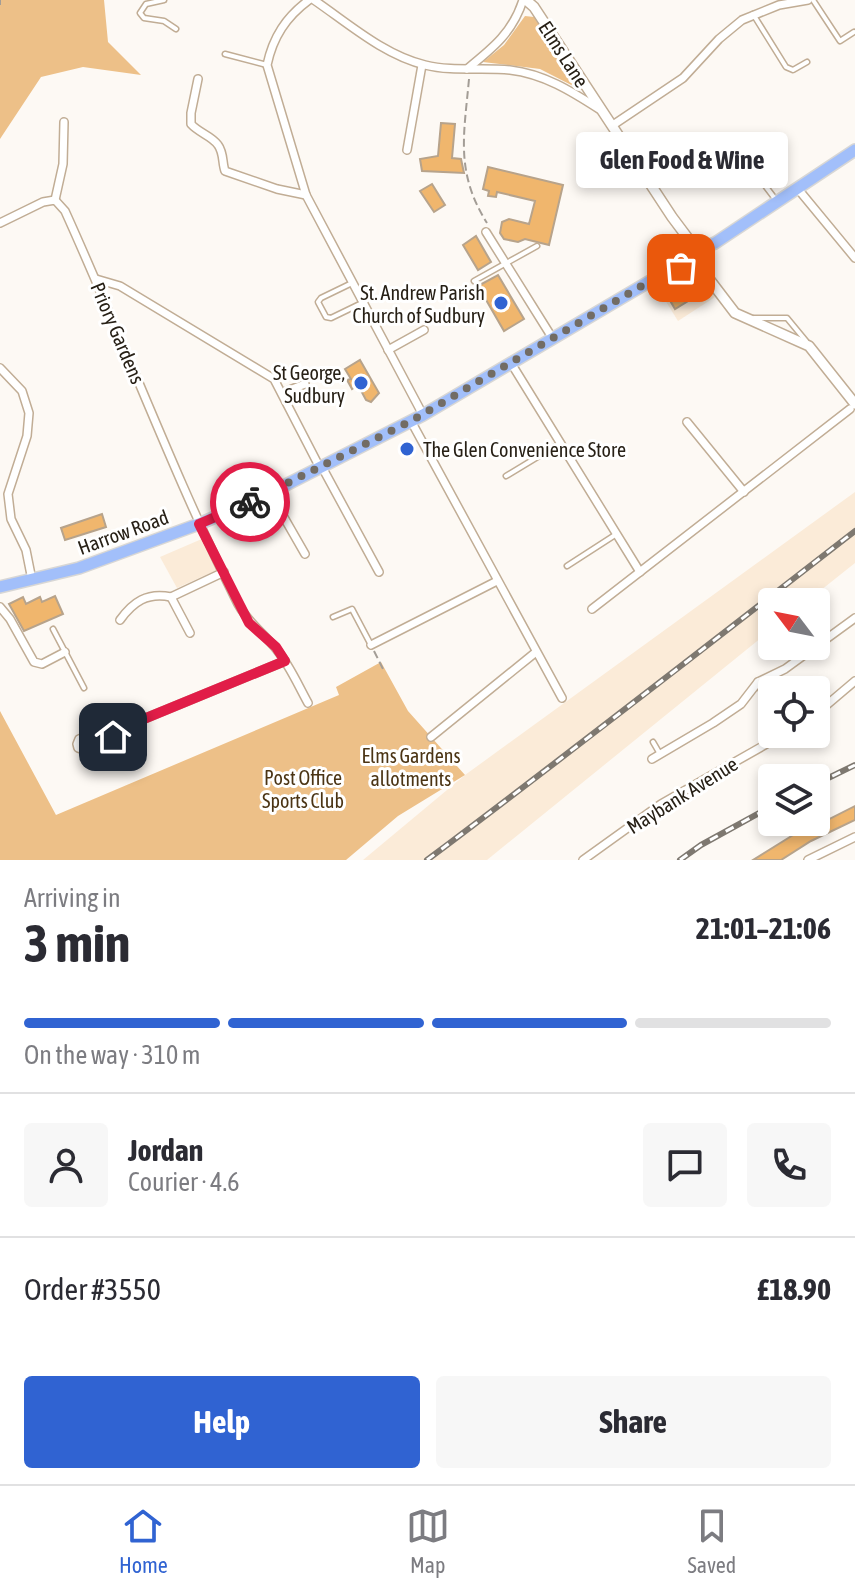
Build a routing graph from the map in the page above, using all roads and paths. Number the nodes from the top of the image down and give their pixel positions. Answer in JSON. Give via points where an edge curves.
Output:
{"nodes":[{"id":1,"x":0,"y":0,"type":"edge"},
{"id":2,"x":164,"y":0,"type":"edge"},
{"id":3,"x":312,"y":0,"type":"edge"},
{"id":4,"x":524,"y":0,"type":"edge"},
{"id":5,"x":810,"y":0,"type":"edge"},
{"id":6,"x":0,"y":5,"type":"edge"},
{"id":7,"x":753,"y":14,"type":"junction"},
{"id":8,"x":176,"y":29,"type":"dead end"},
{"id":9,"x":854,"y":32,"type":"edge"},
{"id":10,"x":225,"y":54,"type":"dead end"},
{"id":11,"x":807,"y":62,"type":"dead end"},
{"id":12,"x":267,"y":65,"type":"junction"},
{"id":13,"x":422,"y":65,"type":"junction"},
{"id":14,"x":467,"y":69,"type":"junction"},
{"id":15,"x":198,"y":79,"type":"dead end"},
{"id":16,"x":601,"y":110,"type":"junction"},
{"id":17,"x":64,"y":122,"type":"dead end"},
{"id":18,"x":613,"y":125,"type":"junction"},
{"id":19,"x":407,"y":150,"type":"dead end"},
{"id":20,"x":855,"y":150,"type":"edge"},
{"id":21,"x":763,"y":183,"type":"dead end"},
{"id":22,"x":798,"y":189,"type":"junction"},
{"id":23,"x":306,"y":195,"type":"junction"},
{"id":24,"x":55,"y":200,"type":"junction"},
{"id":25,"x":777,"y":202,"type":"junction"},
{"id":26,"x":0,"y":223,"type":"edge"},
{"id":27,"x":486,"y":232,"type":"joint"},
{"id":28,"x":537,"y":246,"type":"dead end"},
{"id":29,"x":709,"y":246,"type":"junction"},
{"id":30,"x":696,"y":249,"type":"junction"},
{"id":31,"x":855,"y":258,"type":"edge"},
{"id":32,"x":691,"y":262,"type":"junction"},
{"id":33,"x":506,"y":264,"type":"junction"},
{"id":34,"x":674,"y":267,"type":"junction"},
{"id":35,"x":95,"y":279,"type":"junction"},
{"id":36,"x":474,"y":281,"type":"dead end"},
{"id":37,"x":352,"y":283,"type":"junction"},
{"id":38,"x":362,"y":303,"type":"junction"},
{"id":39,"x":743,"y":318,"type":"junction"},
{"id":40,"x":424,"y":330,"type":"dead end"},
{"id":41,"x":553,"y":339,"type":"junction"},
{"id":42,"x":809,"y":346,"type":"junction"},
{"id":43,"x":388,"y":350,"type":"junction"},
{"id":44,"x":511,"y":363,"type":"junction"},
{"id":45,"x":0,"y":368,"type":"edge"},
{"id":46,"x":305,"y":384,"type":"dead end"},
{"id":47,"x":282,"y":393,"type":"junction"},
{"id":48,"x":852,"y":406,"type":"edge"},
{"id":49,"x":423,"y":415,"type":"junction"},
{"id":50,"x":411,"y":421,"type":"junction"},
{"id":51,"x":687,"y":422,"type":"dead end"},
{"id":52,"x":561,"y":443,"type":"junction"},
{"id":53,"x":321,"y":468,"type":"junction"},
{"id":54,"x":506,"y":476,"type":"dead end"},
{"id":55,"x":744,"y":492,"type":"junction"},
{"id":56,"x":270,"y":493,"type":"junction"},
{"id":57,"x":199,"y":524,"type":"junction"},
{"id":58,"x":616,"y":534,"type":"junction"},
{"id":59,"x":305,"y":554,"type":"dead end"},
{"id":60,"x":567,"y":566,"type":"dead end"},
{"id":61,"x":224,"y":572,"type":"junction"},
{"id":62,"x":379,"y":572,"type":"dead end"},
{"id":63,"x":640,"y":572,"type":"junction"},
{"id":64,"x":32,"y":580,"type":"junction"},
{"id":65,"x":497,"y":581,"type":"junction"},
{"id":66,"x":0,"y":587,"type":"edge"},
{"id":67,"x":171,"y":597,"type":"junction"},
{"id":68,"x":0,"y":607,"type":"edge"},
{"id":69,"x":592,"y":609,"type":"dead end"},
{"id":70,"x":333,"y":617,"type":"dead end"},
{"id":71,"x":855,"y":618,"type":"edge"},
{"id":72,"x":120,"y":620,"type":"dead end"},
{"id":73,"x":53,"y":629,"type":"dead end"},
{"id":74,"x":190,"y":633,"type":"dead end"},
{"id":75,"x":371,"y":645,"type":"junction"},
{"id":76,"x":65,"y":652,"type":"junction"},
{"id":77,"x":536,"y":652,"type":"junction"},
{"id":78,"x":285,"y":661,"type":"junction"},
{"id":79,"x":384,"y":671,"type":"dead end"},
{"id":80,"x":770,"y":676,"type":"edge"},
{"id":81,"x":855,"y":681,"type":"edge"},
{"id":82,"x":758,"y":682,"type":"edge"},
{"id":83,"x":84,"y":688,"type":"dead end"},
{"id":84,"x":562,"y":698,"type":"dead end"},
{"id":85,"x":830,"y":702,"type":"edge"},
{"id":86,"x":308,"y":703,"type":"dead end"},
{"id":87,"x":117,"y":730,"type":"junction"},
{"id":88,"x":431,"y":737,"type":"dead end"},
{"id":89,"x":653,"y":742,"type":"dead end"},
{"id":90,"x":759,"y":748,"type":"edge"},
{"id":91,"x":660,"y":754,"type":"junction"},
{"id":92,"x":652,"y":759,"type":"dead end"},
{"id":93,"x":855,"y":838,"type":"edge"},
{"id":94,"x":583,"y":860,"type":"edge"},
{"id":95,"x":808,"y":860,"type":"edge"}],
"edges":[{"from":1,"to":6,"type":"path"},
{"from":2,"to":8,"type":"lane","via":[[146,4],[140,13]]},
{"from":3,"to":12,"type":"street","via":[[285,23]]},
{"from":3,"to":13,"type":"street","name":"Elms Lane","via":[[396,55]]},
{"from":4,"to":14,"type":"street","name":"Elms Lane","via":[[498,45]]},
{"from":4,"to":16,"type":"street","name":"Elms Lane","via":[[534,7]]},
{"from":5,"to":7,"type":"street"},
{"from":5,"to":9,"type":"lane","via":[[840,41]]},
{"from":7,"to":11,"type":"lane","via":[[786,67],[793,70]]},
{"from":7,"to":18,"type":"street","via":[[730,29],[683,78]]},
{"from":10,"to":12,"type":"lane"},
{"from":12,"to":23,"type":"street"},
{"from":13,"to":14,"type":"street","name":"Elms Lane"},
{"from":13,"to":19,"type":"street"},
{"from":14,"to":16,"type":"street","name":"Elms Lane","via":[[536,75]]},
{"from":14,"to":27,"type":"path","via":[[463,152],[472,199],[487,224]]},
{"from":15,"to":23,"type":"street","via":[[191,124],[216,142],[225,171]]},
{"from":16,"to":18,"type":"street","name":"Elms Lane"},
{"from":17,"to":24,"type":"street"},
{"from":18,"to":30,"type":"street","name":"Elms Lane"},
{"from":20,"to":22,"type":"main road","name":"Harrow Road"},
{"from":21,"to":25,"type":"lane"},
{"from":22,"to":25,"type":"main road","name":"Harrow Road"},
{"from":22,"to":31,"type":"street"},
{"from":23,"to":37,"type":"street"},
{"from":24,"to":26,"type":"street"},
{"from":24,"to":35,"type":"street","name":"Priory Gardens"},
{"from":25,"to":29,"type":"main road","name":"Harrow Road"},
{"from":27,"to":33,"type":"street"},
{"from":28,"to":33,"type":"lane"},
{"from":29,"to":30,"type":"main road","name":"Harrow Road"},
{"from":29,"to":32,"type":"main road","name":"Harrow Road"},
{"from":30,"to":34,"type":"main road","name":"Harrow Road"},
{"from":32,"to":34,"type":"main road","name":"Harrow Road"},
{"from":32,"to":39,"type":"street"},
{"from":33,"to":36,"type":"lane"},
{"from":33,"to":41,"type":"street"},
{"from":34,"to":41,"type":"main road","name":"Harrow Road"},
{"from":35,"to":47,"type":"street","via":[[120,286],[274,379]]},
{"from":35,"to":57,"type":"street","name":"Priory Gardens"},
{"from":37,"to":38,"type":"street"},
{"from":37,"to":38,"type":"lane","via":[[318,302],[331,318]]},
{"from":38,"to":43,"type":"street"},
{"from":39,"to":42,"type":"street"},
{"from":39,"to":42,"type":"lane","via":[[787,318]]},
{"from":40,"to":43,"type":"street"},
{"from":41,"to":44,"type":"main road","name":"Harrow Road"},
{"from":42,"to":48,"type":"street"},
{"from":43,"to":49,"type":"street"},
{"from":44,"to":49,"type":"main road","name":"Harrow Road"},
{"from":44,"to":52,"type":"street"},
{"from":45,"to":64,"type":"street","via":[[22,391],[29,413],[8,494]]},
{"from":46,"to":47,"type":"street"},
{"from":47,"to":53,"type":"street"},
{"from":48,"to":55,"type":"street"},
{"from":49,"to":50,"type":"main road","name":"Harrow Road"},
{"from":50,"to":53,"type":"main road","name":"Harrow Road"},
{"from":50,"to":65,"type":"street"},
{"from":51,"to":55,"type":"street"},
{"from":52,"to":54,"type":"lane"},
{"from":52,"to":58,"type":"street"},
{"from":53,"to":56,"type":"main road","name":"Harrow Road"},
{"from":53,"to":62,"type":"street"},
{"from":55,"to":63,"type":"street"},
{"from":56,"to":57,"type":"main road","name":"Harrow Road"},
{"from":56,"to":59,"type":"street"},
{"from":57,"to":61,"type":"street","name":"Priory Gardens"},
{"from":57,"to":64,"type":"main road","name":"Harrow Road"},
{"from":58,"to":60,"type":"lane"},
{"from":58,"to":63,"type":"street"},
{"from":61,"to":67,"type":"street"},
{"from":61,"to":78,"type":"street","name":"Priory Gardens","via":[[249,623]]},
{"from":63,"to":69,"type":"street"},
{"from":64,"to":66,"type":"main road","name":"Harrow Road"},
{"from":65,"to":75,"type":"street"},
{"from":65,"to":77,"type":"street"},
{"from":67,"to":72,"type":"street","via":[[131,604]]},
{"from":67,"to":74,"type":"street"},
{"from":68,"to":76,"type":"street","via":[[34,662],[42,664]]},
{"from":70,"to":75,"type":"lane","via":[[354,610]]},
{"from":71,"to":80,"type":"street"},
{"from":73,"to":76,"type":"lane"},
{"from":75,"to":79,"type":"path"},
{"from":76,"to":83,"type":"lane"},
{"from":77,"to":84,"type":"street"},
{"from":77,"to":88,"type":"street"},
{"from":78,"to":86,"type":"street","name":"Priory Gardens"},
{"from":78,"to":87,"type":"street"},
{"from":81,"to":85,"type":"street"},
{"from":82,"to":91,"type":"street","via":[[741,704]]},
{"from":87,"to":87,"type":"street","via":[[108,727],[79,739],[78,748],[113,737]]},
{"from":89,"to":91,"type":"lane"},
{"from":90,"to":94,"type":"street","name":"Maybank Avenue","via":[[661,804]]},
{"from":91,"to":92,"type":"street"},
{"from":93,"to":95,"type":"street"}]}
